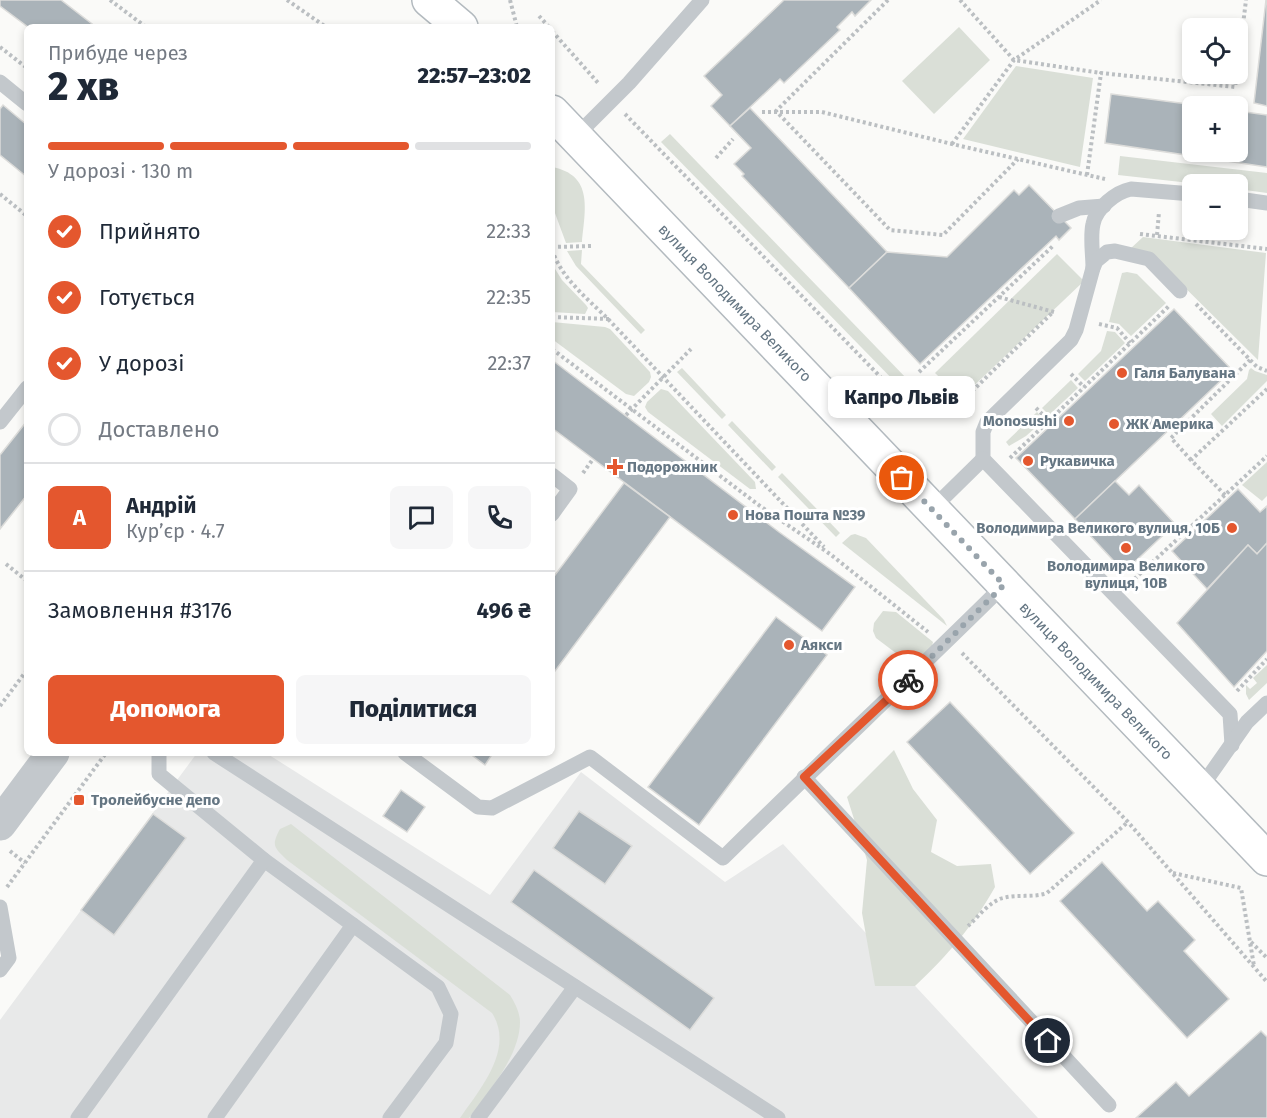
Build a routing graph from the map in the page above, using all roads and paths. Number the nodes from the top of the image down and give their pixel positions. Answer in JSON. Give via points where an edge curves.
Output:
{"nodes":[{"id":1,"x":110,"y":0,"type":"edge"},
{"id":2,"x":287,"y":0,"type":"edge"},
{"id":3,"x":510,"y":0,"type":"edge"},
{"id":4,"x":702,"y":0,"type":"edge"},
{"id":5,"x":888,"y":0,"type":"edge"},
{"id":6,"x":960,"y":0,"type":"edge"},
{"id":7,"x":1101,"y":0,"type":"edge"},
{"id":8,"x":1246,"y":0,"type":"edge"},
{"id":9,"x":433,"y":1,"type":"edge"},
{"id":10,"x":539,"y":16,"type":"dead end"},
{"id":11,"x":1244,"y":18,"type":"edge"},
{"id":12,"x":142,"y":24,"type":"edge"},
{"id":13,"x":322,"y":24,"type":"edge"},
{"id":14,"x":458,"y":24,"type":"edge"},
{"id":15,"x":516,"y":24,"type":"edge"},
{"id":16,"x":546,"y":24,"type":"edge"},
{"id":17,"x":555,"y":33,"type":"edge"},
{"id":18,"x":0,"y":47,"type":"edge"},
{"id":19,"x":1014,"y":60,"type":"junction"},
{"id":20,"x":24,"y":66,"type":"edge"},
{"id":21,"x":1101,"y":73,"type":"junction"},
{"id":22,"x":1182,"y":81,"type":"edge"},
{"id":23,"x":0,"y":82,"type":"edge"},
{"id":24,"x":1206,"y":84,"type":"edge"},
{"id":25,"x":1235,"y":84,"type":"edge"},
{"id":26,"x":613,"y":100,"type":"junction"},
{"id":27,"x":24,"y":102,"type":"edge"},
{"id":28,"x":776,"y":111,"type":"junction"},
{"id":29,"x":762,"y":112,"type":"dead end"},
{"id":30,"x":555,"y":115,"type":"edge"},
{"id":31,"x":575,"y":136,"type":"junction"},
{"id":32,"x":733,"y":139,"type":"dead end"},
{"id":33,"x":952,"y":144,"type":"junction"},
{"id":34,"x":716,"y":158,"type":"dead end"},
{"id":35,"x":1018,"y":159,"type":"junction"},
{"id":36,"x":1087,"y":175,"type":"junction"},
{"id":37,"x":1109,"y":180,"type":"dead end"},
{"id":38,"x":1182,"y":193,"type":"edge"},
{"id":39,"x":0,"y":194,"type":"edge"},
{"id":40,"x":1248,"y":200,"type":"edge"},
{"id":41,"x":1267,"y":203,"type":"edge"},
{"id":42,"x":1104,"y":206,"type":"junction"},
{"id":43,"x":24,"y":214,"type":"edge"},
{"id":44,"x":1059,"y":216,"type":"dead end"},
{"id":45,"x":1157,"y":235,"type":"dead end"},
{"id":46,"x":1054,"y":245,"type":"dead end"},
{"id":47,"x":593,"y":246,"type":"dead end"},
{"id":48,"x":555,"y":249,"type":"edge"},
{"id":49,"x":1267,"y":249,"type":"edge"},
{"id":50,"x":555,"y":255,"type":"edge"},
{"id":51,"x":1093,"y":268,"type":"junction"},
{"id":52,"x":1178,"y":295,"type":"joint"},
{"id":53,"x":999,"y":297,"type":"junction"},
{"id":54,"x":1192,"y":300,"type":"dead end"},
{"id":55,"x":555,"y":316,"type":"edge"},
{"id":56,"x":609,"y":320,"type":"junction"},
{"id":57,"x":1104,"y":326,"type":"dead end"},
{"id":58,"x":1130,"y":343,"type":"junction"},
{"id":59,"x":691,"y":349,"type":"dead end"},
{"id":60,"x":555,"y":351,"type":"edge"},
{"id":61,"x":1250,"y":360,"type":"junction"},
{"id":62,"x":1267,"y":371,"type":"edge"},
{"id":63,"x":919,"y":372,"type":"dead end"},
{"id":64,"x":1071,"y":374,"type":"dead end"},
{"id":65,"x":664,"y":377,"type":"junction"},
{"id":66,"x":1084,"y":387,"type":"junction"},
{"id":67,"x":1267,"y":389,"type":"edge"},
{"id":68,"x":24,"y":392,"type":"edge"},
{"id":69,"x":631,"y":408,"type":"junction"},
{"id":70,"x":1036,"y":408,"type":"dead end"},
{"id":71,"x":626,"y":415,"type":"dead end"},
{"id":72,"x":1049,"y":421,"type":"junction"},
{"id":73,"x":0,"y":422,"type":"edge"},
{"id":74,"x":1267,"y":456,"type":"edge"},
{"id":75,"x":983,"y":459,"type":"junction"},
{"id":76,"x":1008,"y":460,"type":"dead end"},
{"id":77,"x":1191,"y":460,"type":"junction"},
{"id":78,"x":555,"y":478,"type":"edge"},
{"id":79,"x":1225,"y":495,"type":"junction"},
{"id":80,"x":932,"y":509,"type":"junction"},
{"id":81,"x":555,"y":510,"type":"edge"},
{"id":82,"x":830,"y":554,"type":"junction"},
{"id":83,"x":6,"y":564,"type":"dead end"},
{"id":84,"x":24,"y":579,"type":"edge"},
{"id":85,"x":1004,"y":585,"type":"junction"},
{"id":86,"x":1127,"y":586,"type":"dead end"},
{"id":87,"x":933,"y":636,"type":"dead end"},
{"id":88,"x":955,"y":646,"type":"dead end"},
{"id":89,"x":1267,"y":659,"type":"edge"},
{"id":90,"x":24,"y":674,"type":"edge"},
{"id":91,"x":1233,"y":696,"type":"dead end"},
{"id":92,"x":1267,"y":703,"type":"edge"},
{"id":93,"x":0,"y":706,"type":"edge"},
{"id":94,"x":1232,"y":745,"type":"junction"},
{"id":95,"x":51,"y":756,"type":"edge"},
{"id":96,"x":104,"y":756,"type":"edge"},
{"id":97,"x":159,"y":756,"type":"edge"},
{"id":98,"x":219,"y":756,"type":"edge"},
{"id":99,"x":409,"y":756,"type":"edge"},
{"id":100,"x":804,"y":777,"type":"junction"},
{"id":101,"x":1200,"y":789,"type":"junction"},
{"id":102,"x":1128,"y":822,"type":"junction"},
{"id":103,"x":0,"y":824,"type":"edge"},
{"id":104,"x":1267,"y":859,"type":"edge"},
{"id":105,"x":264,"y":861,"type":"junction"},
{"id":106,"x":1173,"y":873,"type":"junction"},
{"id":107,"x":6,"y":888,"type":"dead end"},
{"id":108,"x":0,"y":907,"type":"edge"},
{"id":109,"x":353,"y":925,"type":"junction"},
{"id":110,"x":954,"y":939,"type":"junction"},
{"id":111,"x":1250,"y":940,"type":"junction"},
{"id":112,"x":1267,"y":958,"type":"edge"},
{"id":113,"x":1254,"y":966,"type":"junction"},
{"id":114,"x":0,"y":970,"type":"edge"},
{"id":115,"x":1267,"y":982,"type":"edge"},
{"id":116,"x":575,"y":987,"type":"junction"},
{"id":117,"x":1108,"y":1105,"type":"dead end"},
{"id":118,"x":78,"y":1118,"type":"edge"},
{"id":119,"x":214,"y":1118,"type":"edge"},
{"id":120,"x":390,"y":1118,"type":"edge"},
{"id":121,"x":478,"y":1118,"type":"edge"},
{"id":122,"x":778,"y":1118,"type":"edge"}],
"edges":[{"from":1,"to":12,"type":"path"},
{"from":2,"to":13,"type":"path"},
{"from":3,"to":15,"type":"path"},
{"from":4,"to":26,"type":"lane"},
{"from":5,"to":28,"type":"path"},
{"from":6,"to":19,"type":"path"},
{"from":7,"to":19,"type":"path"},
{"from":8,"to":11,"type":"path"},
{"from":9,"to":14,"type":"main road"},
{"from":10,"to":16,"type":"path"},
{"from":17,"to":26,"type":"path"},
{"from":18,"to":20,"type":"path"},
{"from":19,"to":21,"type":"path"},
{"from":19,"to":33,"type":"path"},
{"from":21,"to":22,"type":"path"},
{"from":21,"to":36,"type":"path"},
{"from":23,"to":27,"type":"lane"},
{"from":24,"to":25,"type":"path"},
{"from":26,"to":31,"type":"lane"},
{"from":26,"to":53,"type":"path","via":[[897,394],[955,408],[1053,312]]},
{"from":28,"to":29,"type":"path"},
{"from":28,"to":33,"type":"path","via":[[822,112]]},
{"from":28,"to":35,"type":"path","via":[[890,230],[943,235]]},
{"from":30,"to":31,"type":"main road","name":"вулиця Володимира Великого"},
{"from":31,"to":80,"type":"main road","name":"вулиця Володимира Великого"},
{"from":32,"to":34,"type":"path"},
{"from":33,"to":35,"type":"path"},
{"from":35,"to":36,"type":"path"},
{"from":36,"to":37,"type":"path"},
{"from":38,"to":42,"type":"lane","via":[[1131,189]]},
{"from":39,"to":43,"type":"path"},
{"from":40,"to":41,"type":"lane"},
{"from":42,"to":44,"type":"lane","via":[[1079,208]]},
{"from":42,"to":51,"type":"lane","via":[[1093,222]]},
{"from":45,"to":49,"type":"path"},
{"from":46,"to":53,"type":"path"},
{"from":47,"to":48,"type":"path"},
{"from":50,"to":56,"type":"path","via":[[572,284]]},
{"from":51,"to":52,"type":"lane","via":[[1107,252],[1149,259]]},
{"from":51,"to":75,"type":"lane","via":[[1077,330],[987,422],[982,432]]},
{"from":52,"to":58,"type":"path"},
{"from":53,"to":63,"type":"path"},
{"from":54,"to":61,"type":"path"},
{"from":55,"to":56,"type":"path"},
{"from":56,"to":65,"type":"path"},
{"from":57,"to":58,"type":"path","via":[[1117,328]]},
{"from":58,"to":66,"type":"path"},
{"from":59,"to":65,"type":"path"},
{"from":60,"to":69,"type":"path"},
{"from":61,"to":62,"type":"path"},
{"from":61,"to":77,"type":"path","via":[[1171,438]]},
{"from":64,"to":66,"type":"path"},
{"from":65,"to":69,"type":"path"},
{"from":65,"to":82,"type":"path"},
{"from":66,"to":72,"type":"path"},
{"from":67,"to":77,"type":"path"},
{"from":68,"to":73,"type":"lane"},
{"from":69,"to":71,"type":"path"},
{"from":69,"to":82,"type":"path"},
{"from":70,"to":72,"type":"path"},
{"from":72,"to":76,"type":"path"},
{"from":74,"to":79,"type":"path"},
{"from":75,"to":80,"type":"lane"},
{"from":75,"to":94,"type":"lane","via":[[1230,714]]},
{"from":77,"to":79,"type":"path"},
{"from":78,"to":81,"type":"lane","via":[[570,489]]},
{"from":79,"to":86,"type":"path"},
{"from":80,"to":85,"type":"main road","name":"вулиця Володимира Великого"},
{"from":82,"to":87,"type":"path"},
{"from":83,"to":84,"type":"path"},
{"from":85,"to":100,"type":"lane"},
{"from":85,"to":101,"type":"main road","name":"вулиця Володимира Великого"},
{"from":88,"to":102,"type":"path"},
{"from":89,"to":91,"type":"path"},
{"from":90,"to":93,"type":"path"},
{"from":92,"to":94,"type":"lane","via":[[1247,722]]},
{"from":94,"to":101,"type":"lane"},
{"from":95,"to":103,"type":"street"},
{"from":96,"to":107,"type":"path"},
{"from":97,"to":105,"type":"lane","via":[[159,774]]},
{"from":98,"to":116,"type":"lane"},
{"from":99,"to":100,"type":"lane","via":[[478,807],[492,808],[590,757],[723,858]]},
{"from":100,"to":110,"type":"lane"},
{"from":101,"to":104,"type":"main road","name":"вулиця Володимира Великого"},
{"from":102,"to":106,"type":"path"},
{"from":102,"to":110,"type":"path","via":[[1047,893],[1003,897]]},
{"from":105,"to":109,"type":"lane"},
{"from":105,"to":118,"type":"lane"},
{"from":106,"to":111,"type":"path","via":[[1241,888]]},
{"from":106,"to":113,"type":"path"},
{"from":108,"to":114,"type":"lane","via":[[9,958]]},
{"from":109,"to":119,"type":"lane"},
{"from":109,"to":120,"type":"lane","via":[[438,987],[451,1014],[446,1043]]},
{"from":110,"to":117,"type":"lane"},
{"from":111,"to":112,"type":"path"},
{"from":111,"to":113,"type":"path"},
{"from":113,"to":115,"type":"path"},
{"from":116,"to":121,"type":"lane"},
{"from":116,"to":122,"type":"lane"}]}
